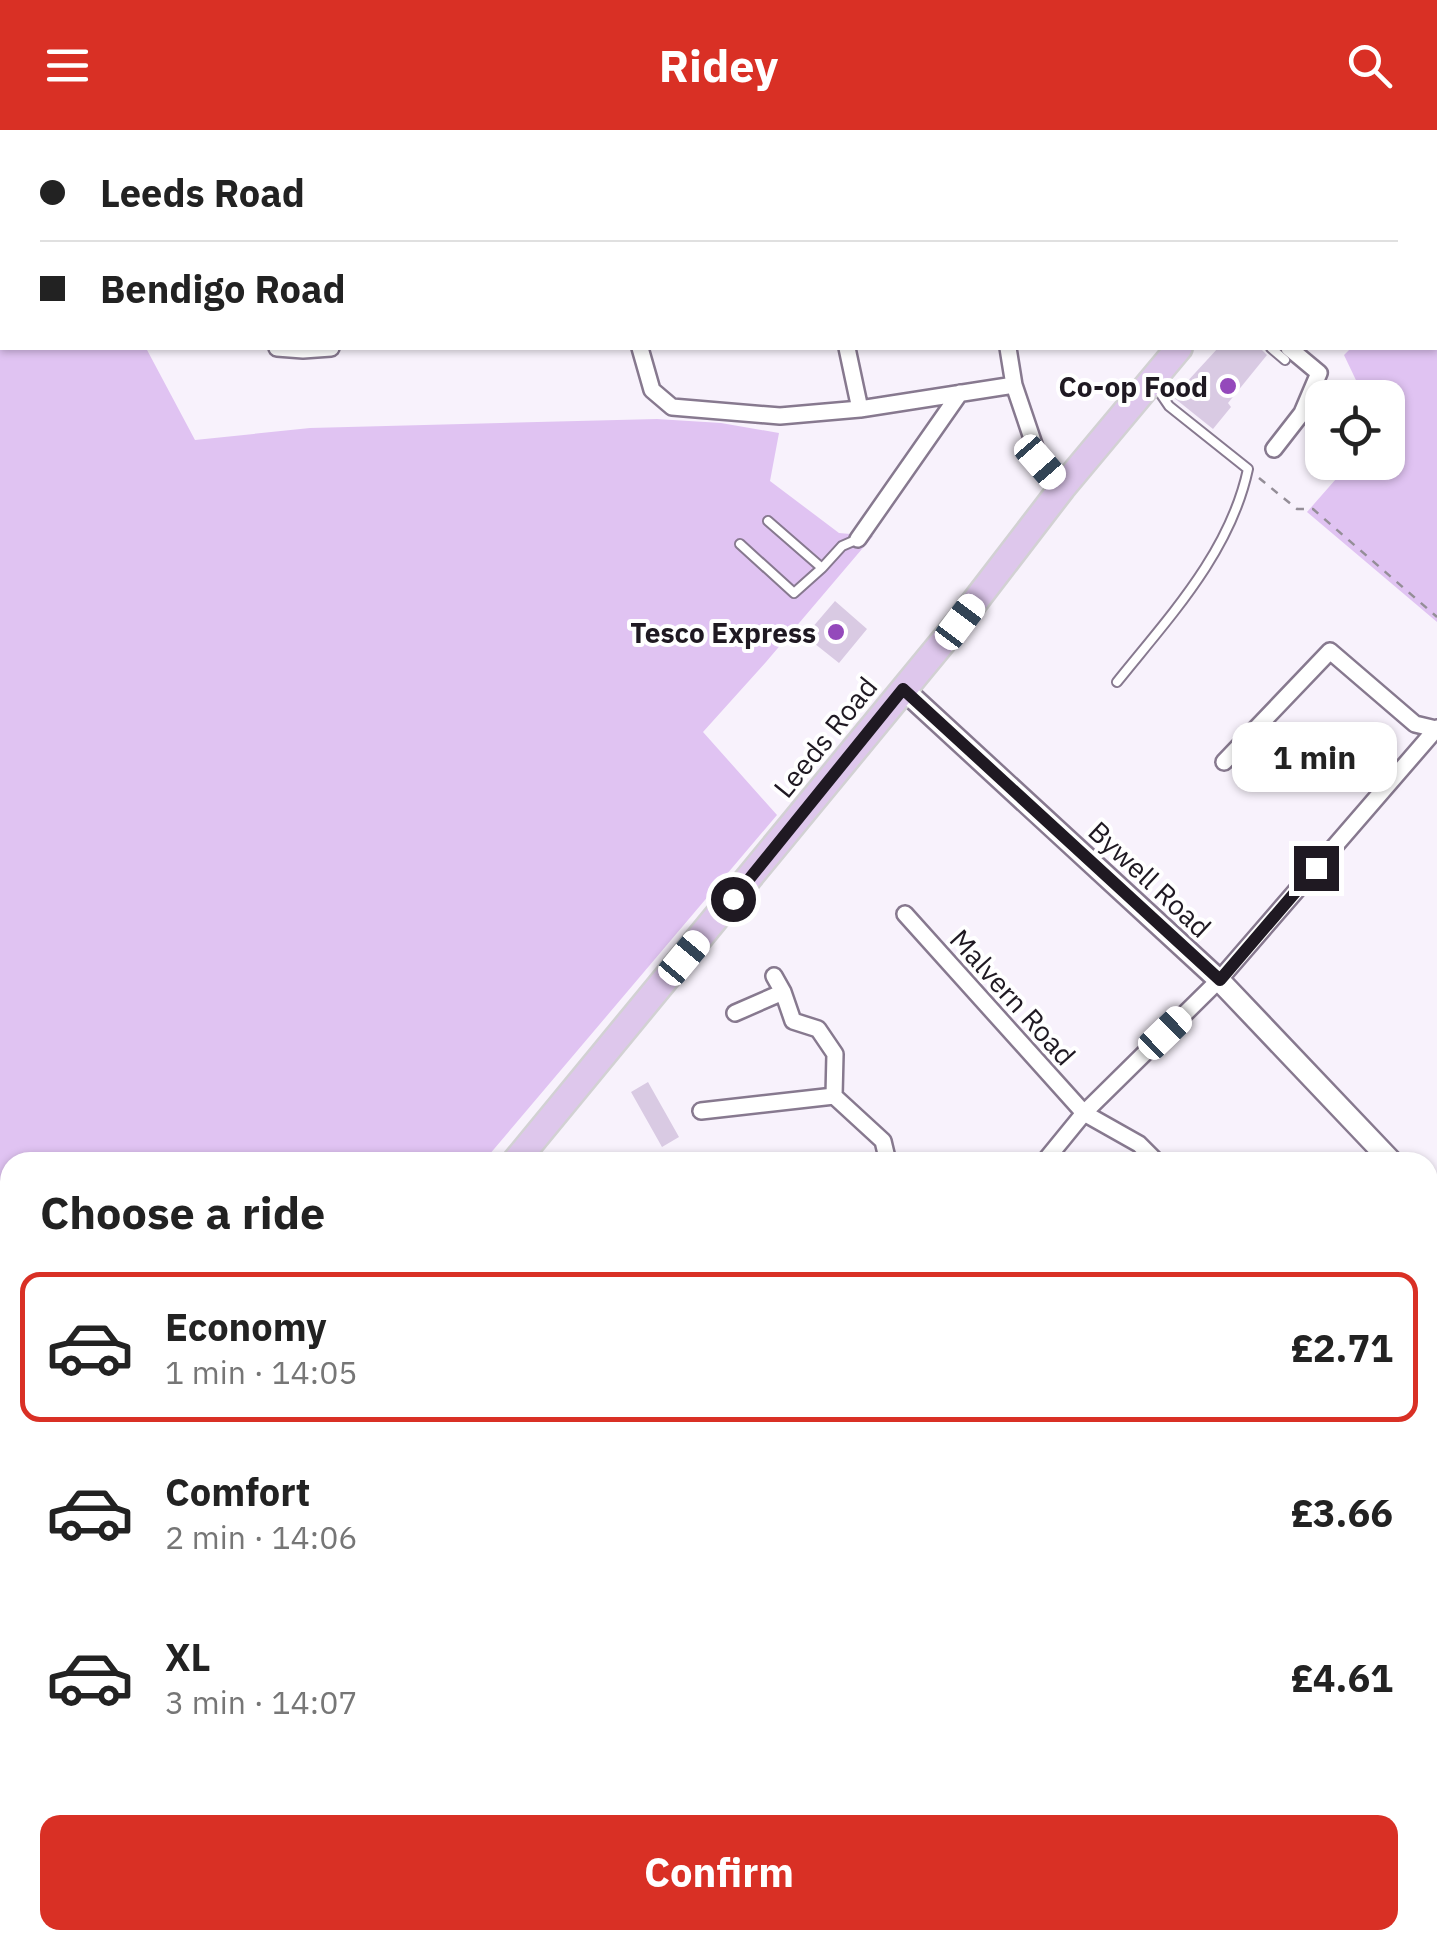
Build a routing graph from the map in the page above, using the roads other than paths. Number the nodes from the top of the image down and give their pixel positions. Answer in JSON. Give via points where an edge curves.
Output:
{"nodes":[{"id":1,"x":641,"y":350,"type":"edge"},
{"id":2,"x":847,"y":350,"type":"edge"},
{"id":3,"x":1008,"y":350,"type":"edge"},
{"id":4,"x":1177,"y":350,"type":"edge"},
{"id":5,"x":1287,"y":354,"type":"edge"},
{"id":6,"x":1152,"y":380,"type":"junction"},
{"id":7,"x":1014,"y":384,"type":"junction"},
{"id":8,"x":960,"y":393,"type":"junction"},
{"id":9,"x":860,"y":408,"type":"junction"},
{"id":10,"x":1274,"y":449,"type":"dead end"},
{"id":11,"x":1062,"y":488,"type":"junction"},
{"id":12,"x":768,"y":521,"type":"dead end"},
{"id":13,"x":858,"y":540,"type":"joint"},
{"id":14,"x":740,"y":544,"type":"dead end"},
{"id":15,"x":822,"y":568,"type":"junction"},
{"id":16,"x":1117,"y":682,"type":"dead end"},
{"id":17,"x":903,"y":689,"type":"junction"},
{"id":18,"x":1436,"y":729,"type":"edge"},
{"id":19,"x":1224,"y":762,"type":"dead end"},
{"id":20,"x":905,"y":914,"type":"dead end"},
{"id":21,"x":774,"y":976,"type":"dead end"},
{"id":22,"x":1220,"y":980,"type":"junction"},
{"id":23,"x":783,"y":992,"type":"junction"},
{"id":24,"x":735,"y":1013,"type":"dead end"},
{"id":25,"x":834,"y":1096,"type":"junction"},
{"id":26,"x":701,"y":1111,"type":"dead end"},
{"id":27,"x":1084,"y":1113,"type":"junction"},
{"id":28,"x":524,"y":1152,"type":"edge"},
{"id":29,"x":885,"y":1152,"type":"edge"},
{"id":30,"x":1052,"y":1152,"type":"edge"},
{"id":31,"x":1147,"y":1152,"type":"edge"},
{"id":32,"x":1383,"y":1152,"type":"edge"}],
"edges":[{"from":1,"to":9,"type":"street","via":[[652,390],[672,407],[780,416]]},
{"from":2,"to":9,"type":"street"},
{"from":3,"to":7,"type":"street"},
{"from":4,"to":6,"type":"main road","name":"Leeds Road"},
{"from":5,"to":10,"type":"street","via":[[1319,373],[1302,414]]},
{"from":6,"to":11,"type":"main road","name":"Leeds Road"},
{"from":6,"to":16,"type":"lane","via":[[1170,406],[1248,469],[1237,509],[1205,571]]},
{"from":7,"to":8,"type":"street"},
{"from":7,"to":11,"type":"street","via":[[1040,462]]},
{"from":8,"to":9,"type":"street"},
{"from":8,"to":13,"type":"street"},
{"from":11,"to":17,"type":"main road","name":"Leeds Road"},
{"from":12,"to":15,"type":"lane"},
{"from":13,"to":15,"type":"lane","via":[[842,546]]},
{"from":14,"to":15,"type":"lane","via":[[794,593]]},
{"from":17,"to":22,"type":"street","name":"Bywell Road"},
{"from":17,"to":28,"type":"main road","name":"Leeds Road"},
{"from":18,"to":19,"type":"street","via":[[1414,724],[1330,650]]},
{"from":18,"to":22,"type":"street"},
{"from":20,"to":27,"type":"street","name":"Malvern Road"},
{"from":21,"to":23,"type":"street"},
{"from":22,"to":27,"type":"street"},
{"from":22,"to":32,"type":"street","name":"Bywell Road"},
{"from":23,"to":24,"type":"street"},
{"from":23,"to":25,"type":"street","via":[[793,1021],[818,1029],[835,1054]]},
{"from":25,"to":26,"type":"street"},
{"from":25,"to":29,"type":"street","via":[[882,1141]]},
{"from":27,"to":30,"type":"street"},
{"from":27,"to":31,"type":"street","name":"Malvern Road"}]}
